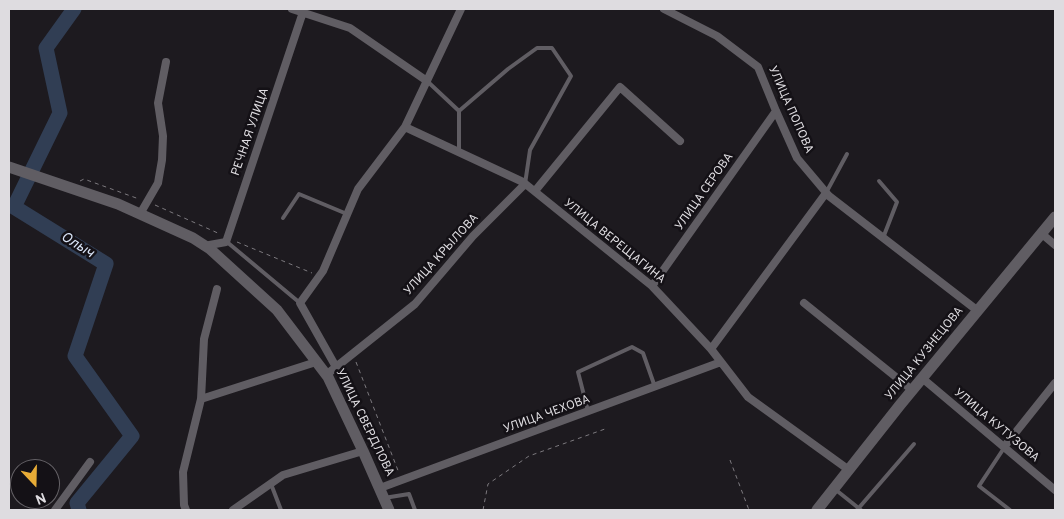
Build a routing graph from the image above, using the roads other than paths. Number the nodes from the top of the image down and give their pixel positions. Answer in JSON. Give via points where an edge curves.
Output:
{"nodes":[{"id":1,"x":292,"y":9,"type":"edge"},
{"id":2,"x":461,"y":9,"type":"edge"},
{"id":3,"x":664,"y":9,"type":"edge"},
{"id":4,"x":304,"y":11,"type":"edge"},
{"id":5,"x":166,"y":62,"type":"dead end"},
{"id":6,"x":426,"y":81,"type":"junction"},
{"id":7,"x":459,"y":111,"type":"junction"},
{"id":8,"x":776,"y":111,"type":"junction"},
{"id":9,"x":405,"y":127,"type":"junction"},
{"id":10,"x":680,"y":141,"type":"dead end"},
{"id":11,"x":459,"y":152,"type":"junction"},
{"id":12,"x":847,"y":154,"type":"dead end"},
{"id":13,"x":9,"y":166,"type":"edge"},
{"id":14,"x":879,"y":181,"type":"dead end"},
{"id":15,"x":525,"y":184,"type":"junction"},
{"id":16,"x":534,"y":192,"type":"junction"},
{"id":17,"x":826,"y":193,"type":"junction"},
{"id":18,"x":140,"y":214,"type":"junction"},
{"id":19,"x":347,"y":214,"type":"junction"},
{"id":20,"x":1055,"y":217,"type":"edge"},
{"id":21,"x":283,"y":218,"type":"dead end"},
{"id":22,"x":1042,"y":234,"type":"junction"},
{"id":23,"x":883,"y":238,"type":"junction"},
{"id":24,"x":227,"y":240,"type":"junction"},
{"id":25,"x":1055,"y":245,"type":"edge"},
{"id":26,"x":204,"y":246,"type":"junction"},
{"id":27,"x":652,"y":286,"type":"junction"},
{"id":28,"x":217,"y":289,"type":"dead end"},
{"id":29,"x":300,"y":303,"type":"junction"},
{"id":30,"x":804,"y":303,"type":"dead end"},
{"id":31,"x":978,"y":311,"type":"junction"},
{"id":32,"x":711,"y":349,"type":"junction"},
{"id":33,"x":316,"y":362,"type":"junction"},
{"id":34,"x":721,"y":362,"type":"junction"},
{"id":35,"x":336,"y":367,"type":"junction"},
{"id":36,"x":326,"y":375,"type":"junction"},
{"id":37,"x":922,"y":378,"type":"junction"},
{"id":38,"x":1055,"y":383,"type":"edge"},
{"id":39,"x":655,"y":387,"type":"junction"},
{"id":40,"x":912,"y":390,"type":"junction"},
{"id":41,"x":201,"y":399,"type":"junction"},
{"id":42,"x":588,"y":411,"type":"junction"},
{"id":43,"x":914,"y":444,"type":"dead end"},
{"id":44,"x":1004,"y":448,"type":"junction"},
{"id":45,"x":363,"y":451,"type":"junction"},
{"id":46,"x":90,"y":462,"type":"dead end"},
{"id":47,"x":849,"y":470,"type":"junction"},
{"id":48,"x":271,"y":484,"type":"junction"},
{"id":49,"x":834,"y":489,"type":"junction"},
{"id":50,"x":1055,"y":490,"type":"edge"},
{"id":51,"x":382,"y":493,"type":"junction"},
{"id":52,"x":55,"y":510,"type":"edge"},
{"id":53,"x":186,"y":510,"type":"edge"},
{"id":54,"x":233,"y":510,"type":"edge"},
{"id":55,"x":281,"y":510,"type":"edge"},
{"id":56,"x":389,"y":510,"type":"edge"},
{"id":57,"x":415,"y":510,"type":"edge"},
{"id":58,"x":817,"y":510,"type":"edge"},
{"id":59,"x":859,"y":510,"type":"edge"},
{"id":60,"x":1010,"y":510,"type":"edge"}],
"edges":[{"from":1,"to":4,"type":"street"},
{"from":2,"to":6,"type":"street"},
{"from":3,"to":8,"type":"street","name":"УЛИЦА ПОПОВА","via":[[717,36],[758,67]]},
{"from":4,"to":6,"type":"street","via":[[350,28]]},
{"from":4,"to":24,"type":"street","name":"РЕЧНАЯ УЛИЦА"},
{"from":5,"to":18,"type":"street","via":[[158,103],[163,136],[162,160],[158,183]]},
{"from":6,"to":7,"type":"lane"},
{"from":6,"to":9,"type":"street"},
{"from":7,"to":11,"type":"lane"},
{"from":7,"to":15,"type":"lane","via":[[537,48],[552,48],[571,76],[530,150]]},
{"from":8,"to":17,"type":"street","name":"УЛИЦА ПОПОВА","via":[[797,158]]},
{"from":8,"to":27,"type":"street","name":"УЛИЦА СЕРОВА"},
{"from":9,"to":11,"type":"street","name":"УЛИЦА ВЕРЕЩАГИНА"},
{"from":9,"to":19,"type":"street","via":[[358,190]]},
{"from":10,"to":16,"type":"street","via":[[620,87]]},
{"from":11,"to":15,"type":"street","name":"УЛИЦА ВЕРЕЩАГИНА"},
{"from":12,"to":17,"type":"lane"},
{"from":13,"to":18,"type":"main road","name":"УЛИЦА СВЕРДЛОВА"},
{"from":14,"to":23,"type":"lane","via":[[897,202]]},
{"from":15,"to":16,"type":"street","name":"УЛИЦА ВЕРЕЩАГИНА"},
{"from":15,"to":35,"type":"street","name":"УЛИЦА КРЫЛОВА","via":[[472,236],[415,304]]},
{"from":16,"to":27,"type":"street","name":"УЛИЦА ВЕРЕЩАГИНА"},
{"from":17,"to":23,"type":"street","name":"УЛИЦА ПОПОВА"},
{"from":17,"to":32,"type":"street"},
{"from":18,"to":26,"type":"main road","name":"УЛИЦА СВЕРДЛОВА"},
{"from":19,"to":21,"type":"lane","via":[[300,194]]},
{"from":19,"to":29,"type":"street","via":[[319,276]]},
{"from":20,"to":22,"type":"main road","name":"УЛИЦА КУЗНЕЦОВА"},
{"from":22,"to":25,"type":"street"},
{"from":22,"to":31,"type":"main road","name":"УЛИЦА КУЗНЕЦОВА"},
{"from":23,"to":31,"type":"street","name":"УЛИЦА ПОПОВА"},
{"from":24,"to":26,"type":"street"},
{"from":24,"to":29,"type":"lane"},
{"from":26,"to":33,"type":"main road","name":"УЛИЦА СВЕРДЛОВА","via":[[277,310]]},
{"from":27,"to":32,"type":"street","name":"УЛИЦА ВЕРЕЩАГИНА"},
{"from":28,"to":41,"type":"street","via":[[204,339]]},
{"from":29,"to":35,"type":"street"},
{"from":30,"to":40,"type":"street"},
{"from":31,"to":37,"type":"main road","name":"УЛИЦА КУЗНЕЦОВА"},
{"from":32,"to":34,"type":"street","name":"УЛИЦА ВЕРЕЩАГИНА"},
{"from":33,"to":36,"type":"main road","name":"УЛИЦА СВЕРДЛОВА"},
{"from":33,"to":41,"type":"street"},
{"from":34,"to":39,"type":"street","name":"УЛИЦА ЧЕХОВА"},
{"from":34,"to":47,"type":"street","name":"УЛИЦА ВЕРЕЩАГИНА","via":[[748,397]]},
{"from":35,"to":36,"type":"street","name":"УЛИЦА КРЫЛОВА"},
{"from":36,"to":45,"type":"main road","name":"УЛИЦА СВЕРДЛОВА"},
{"from":37,"to":40,"type":"main road","name":"УЛИЦА КУЗНЕЦОВА"},
{"from":37,"to":44,"type":"street","name":"УЛИЦА КУТУЗОВА"},
{"from":38,"to":44,"type":"street"},
{"from":39,"to":42,"type":"street","name":"УЛИЦА ЧЕХОВА"},
{"from":39,"to":42,"type":"lane","via":[[643,353],[632,347],[578,372]]},
{"from":40,"to":47,"type":"main road","name":"УЛИЦА КУЗНЕЦОВА"},
{"from":41,"to":53,"type":"street","via":[[183,472]]},
{"from":42,"to":51,"type":"street","name":"УЛИЦА ЧЕХОВА","via":[[402,480]]},
{"from":43,"to":59,"type":"lane"},
{"from":44,"to":50,"type":"street","name":"УЛИЦА КУТУЗОВА"},
{"from":44,"to":60,"type":"lane","via":[[978,486]]},
{"from":45,"to":48,"type":"street","via":[[283,475]]},
{"from":45,"to":51,"type":"main road","name":"УЛИЦА СВЕРДЛОВА"},
{"from":46,"to":52,"type":"street"},
{"from":47,"to":49,"type":"main road","name":"УЛИЦА КУЗНЕЦОВА"},
{"from":48,"to":54,"type":"street"},
{"from":48,"to":55,"type":"lane"},
{"from":49,"to":58,"type":"main road","name":"УЛИЦА КУЗНЕЦОВА"},
{"from":49,"to":59,"type":"lane"},
{"from":51,"to":56,"type":"main road","name":"УЛИЦА СВЕРДЛОВА"},
{"from":51,"to":57,"type":"lane","via":[[409,494]]}]}
